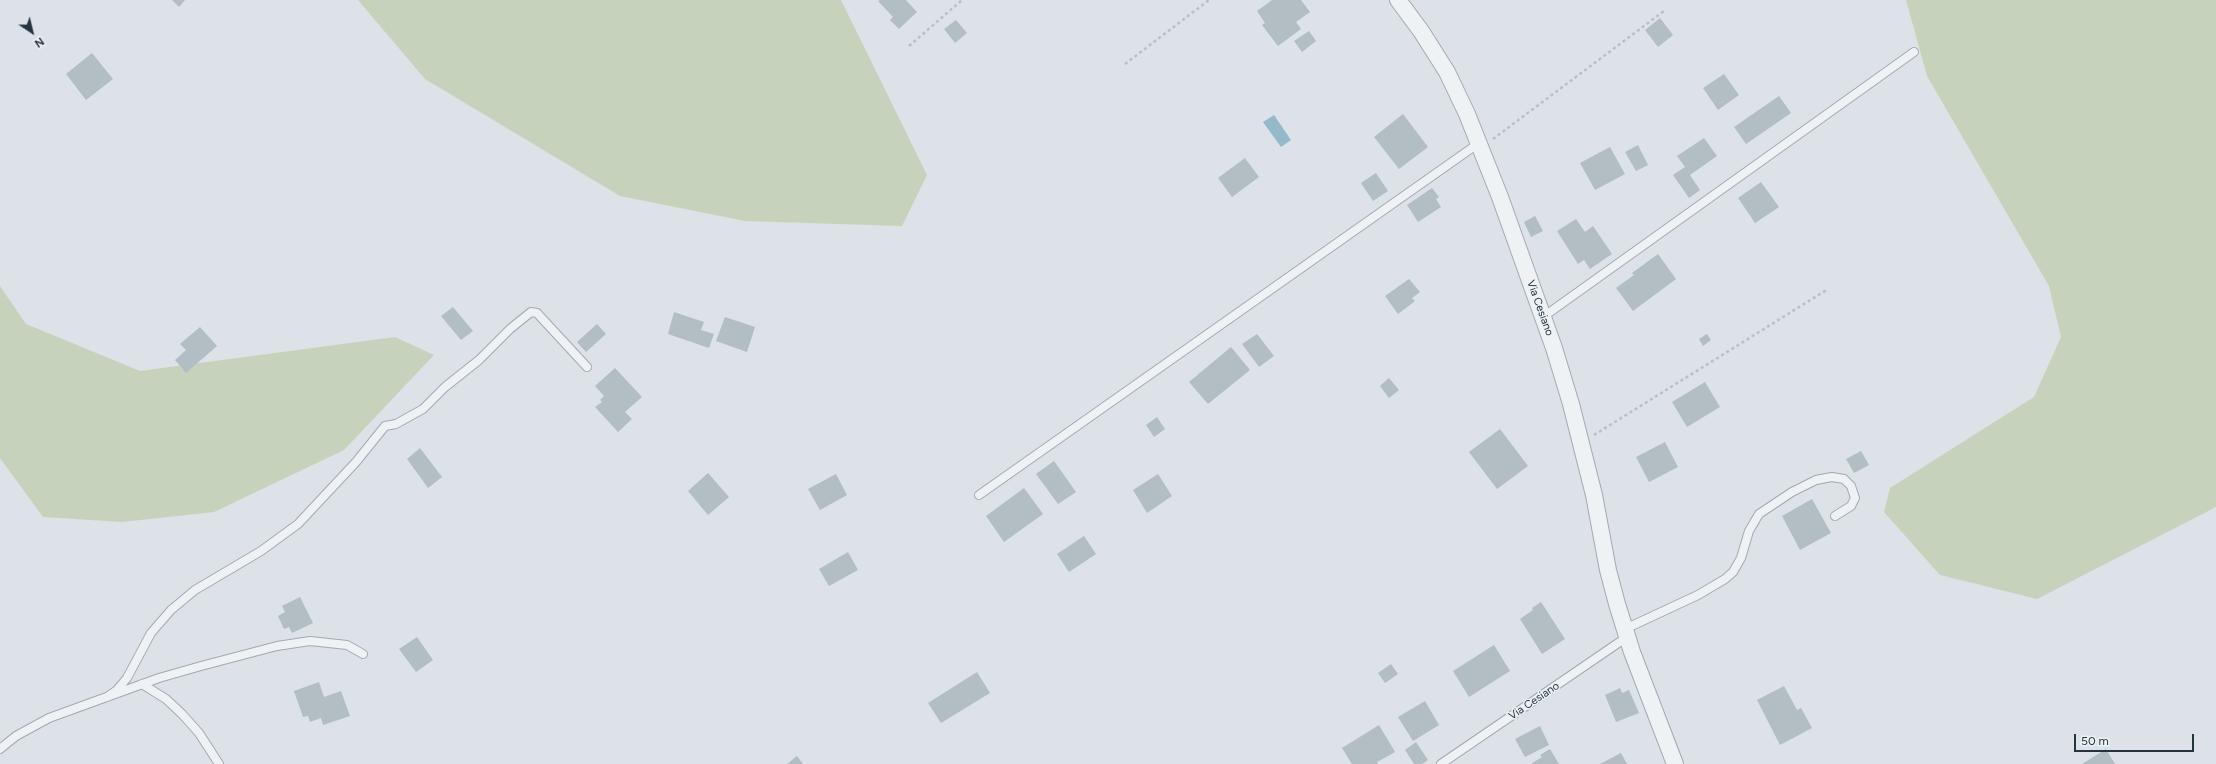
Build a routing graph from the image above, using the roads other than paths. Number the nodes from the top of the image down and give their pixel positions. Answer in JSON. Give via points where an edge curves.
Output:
{"nodes":[{"id":1,"x":1398,"y":0,"type":"edge"},
{"id":2,"x":1914,"y":52,"type":"dead end"},
{"id":3,"x":1480,"y":145,"type":"junction"},
{"id":4,"x":1543,"y":317,"type":"junction"},
{"id":5,"x":587,"y":367,"type":"dead end"},
{"id":6,"x":979,"y":494,"type":"dead end"},
{"id":7,"x":1835,"y":516,"type":"dead end"},
{"id":8,"x":1626,"y":633,"type":"junction"},
{"id":9,"x":363,"y":654,"type":"dead end"},
{"id":10,"x":142,"y":684,"type":"junction"},
{"id":11,"x":107,"y":697,"type":"junction"},
{"id":12,"x":0,"y":749,"type":"edge"},
{"id":13,"x":219,"y":764,"type":"edge"},
{"id":14,"x":1441,"y":764,"type":"edge"},
{"id":15,"x":1675,"y":764,"type":"edge"}],
"edges":[{"from":1,"to":3,"type":"street","name":"Via Cesiano","via":[[1447,72]]},
{"from":2,"to":4,"type":"lane"},
{"from":3,"to":4,"type":"street","name":"Via Cesiano"},
{"from":3,"to":6,"type":"lane"},
{"from":4,"to":8,"type":"street","name":"Via Cesiano","via":[[1582,443],[1608,570]]},
{"from":5,"to":11,"type":"lane","via":[[537,313],[531,312],[423,409],[396,424],[384,426],[356,462],[298,524],[261,552],[194,590],[171,610],[152,633],[128,678]]},
{"from":7,"to":8,"type":"lane","via":[[1851,506],[1855,498],[1851,486],[1844,479],[1832,477],[1816,480],[1792,492],[1759,514],[1749,530],[1741,558],[1725,579]]},
{"from":8,"to":14,"type":"lane","name":"Via Cesiano"},
{"from":8,"to":15,"type":"street","name":"Via Cesiano"},
{"from":9,"to":10,"type":"lane","via":[[347,645],[321,641],[300,642],[194,668]]},
{"from":10,"to":11,"type":"lane"},
{"from":10,"to":13,"type":"lane","via":[[182,714],[199,733]]},
{"from":11,"to":12,"type":"lane","via":[[41,722],[16,736]]}]}
